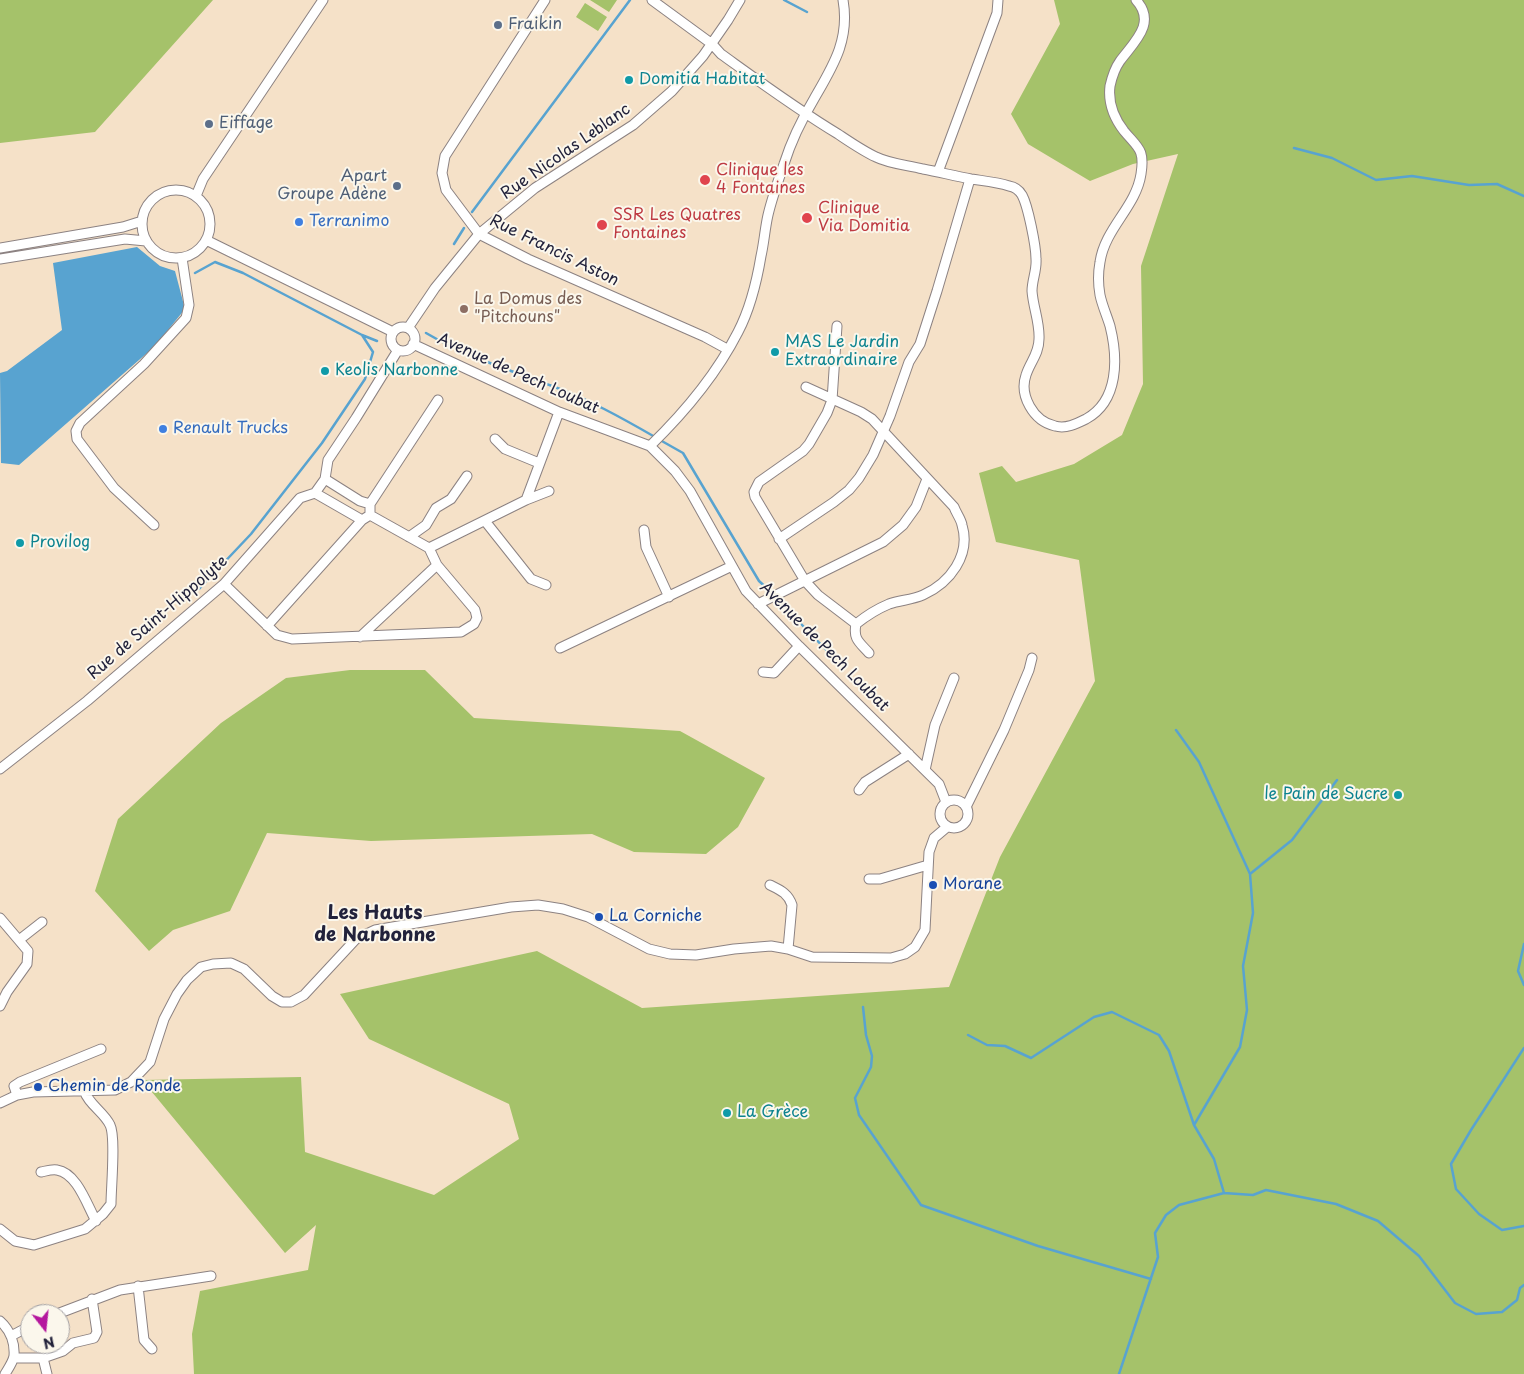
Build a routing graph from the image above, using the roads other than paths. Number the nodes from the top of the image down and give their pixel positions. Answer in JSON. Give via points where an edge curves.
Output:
{"nodes":[{"id":1,"x":323,"y":0,"type":"edge"},
{"id":2,"x":545,"y":0,"type":"edge"},
{"id":3,"x":652,"y":0,"type":"edge"},
{"id":4,"x":740,"y":0,"type":"edge"},
{"id":5,"x":843,"y":0,"type":"edge"},
{"id":6,"x":998,"y":0,"type":"edge"},
{"id":7,"x":1136,"y":0,"type":"edge"},
{"id":8,"x":712,"y":44,"type":"junction"},
{"id":9,"x":806,"y":114,"type":"junction"},
{"id":10,"x":938,"y":172,"type":"junction"},
{"id":11,"x":970,"y":179,"type":"junction"},
{"id":12,"x":196,"y":196,"type":"junction"},
{"id":13,"x":142,"y":221,"type":"junction"},
{"id":14,"x":479,"y":234,"type":"junction"},
{"id":15,"x":206,"y":240,"type":"junction"},
{"id":16,"x":146,"y":241,"type":"junction"},
{"id":17,"x":0,"y":248,"type":"edge"},
{"id":18,"x":182,"y":258,"type":"junction"},
{"id":19,"x":0,"y":259,"type":"edge"},
{"id":20,"x":837,"y":326,"type":"dead end"},
{"id":21,"x":408,"y":328,"type":"junction"},
{"id":22,"x":392,"y":332,"type":"junction"},
{"id":23,"x":413,"y":344,"type":"junction"},
{"id":24,"x":727,"y":349,"type":"junction"},
{"id":25,"x":398,"y":350,"type":"junction"},
{"id":26,"x":806,"y":387,"type":"dead end"},
{"id":27,"x":438,"y":400,"type":"dead end"},
{"id":28,"x":832,"y":400,"type":"junction"},
{"id":29,"x":559,"y":412,"type":"junction"},
{"id":30,"x":884,"y":431,"type":"junction"},
{"id":31,"x":495,"y":439,"type":"dead end"},
{"id":32,"x":653,"y":443,"type":"junction"},
{"id":33,"x":539,"y":463,"type":"junction"},
{"id":34,"x":467,"y":476,"type":"dead end"},
{"id":35,"x":325,"y":479,"type":"junction"},
{"id":36,"x":927,"y":479,"type":"junction"},
{"id":37,"x":549,"y":491,"type":"dead end"},
{"id":38,"x":315,"y":493,"type":"junction"},
{"id":39,"x":526,"y":500,"type":"junction"},
{"id":40,"x":370,"y":504,"type":"junction"},
{"id":41,"x":370,"y":515,"type":"junction"},
{"id":42,"x":362,"y":520,"type":"junction"},
{"id":43,"x":485,"y":521,"type":"junction"},
{"id":44,"x":154,"y":525,"type":"dead end"},
{"id":45,"x":644,"y":530,"type":"dead end"},
{"id":46,"x":409,"y":536,"type":"junction"},
{"id":47,"x":779,"y":538,"type":"junction"},
{"id":48,"x":429,"y":548,"type":"junction"},
{"id":49,"x":437,"y":565,"type":"junction"},
{"id":50,"x":732,"y":566,"type":"junction"},
{"id":51,"x":805,"y":581,"type":"junction"},
{"id":52,"x":224,"y":584,"type":"junction"},
{"id":53,"x":546,"y":585,"type":"dead end"},
{"id":54,"x":669,"y":597,"type":"junction"},
{"id":55,"x":758,"y":604,"type":"junction"},
{"id":56,"x":856,"y":624,"type":"junction"},
{"id":57,"x":267,"y":626,"type":"junction"},
{"id":58,"x":360,"y":637,"type":"junction"},
{"id":59,"x":799,"y":646,"type":"junction"},
{"id":60,"x":560,"y":648,"type":"dead end"},
{"id":61,"x":869,"y":653,"type":"dead end"},
{"id":62,"x":1032,"y":658,"type":"dead end"},
{"id":63,"x":763,"y":672,"type":"dead end"},
{"id":64,"x":954,"y":678,"type":"dead end"},
{"id":65,"x":909,"y":754,"type":"junction"},
{"id":66,"x":0,"y":769,"type":"edge"},
{"id":67,"x":925,"y":770,"type":"junction"},
{"id":68,"x":859,"y":790,"type":"dead end"},
{"id":69,"x":946,"y":802,"type":"junction"},
{"id":70,"x":966,"y":807,"type":"junction"},
{"id":71,"x":947,"y":827,"type":"junction"},
{"id":72,"x":928,"y":865,"type":"junction"},
{"id":73,"x":868,"y":879,"type":"dead end"},
{"id":74,"x":770,"y":885,"type":"dead end"},
{"id":75,"x":0,"y":919,"type":"edge"},
{"id":76,"x":42,"y":922,"type":"dead end"},
{"id":77,"x":19,"y":940,"type":"junction"},
{"id":78,"x":788,"y":949,"type":"junction"},
{"id":79,"x":0,"y":1006,"type":"edge"},
{"id":80,"x":101,"y":1049,"type":"dead end"},
{"id":81,"x":84,"y":1090,"type":"junction"},
{"id":82,"x":17,"y":1095,"type":"junction"},
{"id":83,"x":0,"y":1103,"type":"edge"},
{"id":84,"x":42,"y":1172,"type":"dead end"},
{"id":85,"x":96,"y":1221,"type":"junction"},
{"id":86,"x":0,"y":1229,"type":"edge"},
{"id":87,"x":211,"y":1276,"type":"dead end"},
{"id":88,"x":138,"y":1286,"type":"junction"},
{"id":89,"x":92,"y":1299,"type":"junction"},
{"id":90,"x":70,"y":1308,"type":"edge"},
{"id":91,"x":0,"y":1320,"type":"edge"},
{"id":92,"x":20,"y":1332,"type":"edge"},
{"id":93,"x":12,"y":1336,"type":"junction"},
{"id":94,"x":152,"y":1349,"type":"dead end"},
{"id":95,"x":14,"y":1358,"type":"junction"},
{"id":96,"x":42,"y":1358,"type":"junction"},
{"id":97,"x":5,"y":1374,"type":"edge"},
{"id":98,"x":47,"y":1374,"type":"edge"}],
"edges":[{"from":1,"to":12,"type":"street","via":[[203,179]]},
{"from":2,"to":14,"type":"street","name":"Rue Francis Aston","via":[[445,156],[442,173],[446,190]]},
{"from":3,"to":8,"type":"street"},
{"from":4,"to":8,"type":"street","name":"Rue Nicolas Leblanc"},
{"from":5,"to":9,"type":"street","via":[[845,26],[841,49]]},
{"from":6,"to":10,"type":"street","via":[[997,13]]},
{"from":7,"to":11,"type":"street","via":[[1144,13],[1143,31],[1118,63],[1109,96],[1115,116],[1138,145],[1142,170],[1138,188],[1108,238],[1100,259],[1100,296],[1110,329],[1115,372],[1111,390],[1092,415],[1065,427],[1054,426],[1035,414],[1024,384],[1040,342],[1032,287],[1037,256],[1024,201],[1020,191],[1011,186]]},
{"from":8,"to":9,"type":"street","via":[[721,54]]},
{"from":8,"to":14,"type":"street","name":"Rue Nicolas Leblanc","via":[[672,91],[647,114],[535,188]]},
{"from":9,"to":10,"type":"street","via":[[877,158]]},
{"from":9,"to":24,"type":"street","via":[[784,162],[768,215],[753,292],[738,332]]},
{"from":10,"to":11,"type":"street"},
{"from":11,"to":30,"type":"street","via":[[920,344],[909,362]]},
{"from":12,"to":13,"type":"street","via":[[185,191],[162,193],[152,200]]},
{"from":12,"to":15,"type":"street","via":[[208,211],[210,230]]},
{"from":13,"to":16,"type":"street"},
{"from":13,"to":17,"type":"street"},
{"from":14,"to":21,"type":"street","name":"Rue Nicolas Leblanc","via":[[435,288]]},
{"from":14,"to":24,"type":"street","name":"Rue Francis Aston"},
{"from":15,"to":18,"type":"street","via":[[192,254]]},
{"from":15,"to":22,"type":"street"},
{"from":16,"to":18,"type":"street","via":[[162,255]]},
{"from":16,"to":19,"type":"street","via":[[125,239]]},
{"from":18,"to":44,"type":"street","via":[[189,305],[186,318],[144,364],[80,423],[76,431],[77,439],[114,488]]},
{"from":20,"to":28,"type":"street"},
{"from":21,"to":22,"type":"street","via":[[401,327]]},
{"from":21,"to":23,"type":"street","via":[[413,333]]},
{"from":22,"to":25,"type":"street","via":[[391,340]]},
{"from":23,"to":25,"type":"street","via":[[408,349]]},
{"from":23,"to":29,"type":"street","name":"Avenue de Pech Loubat"},
{"from":24,"to":32,"type":"street","via":[[718,368],[692,403]]},
{"from":25,"to":35,"type":"street","name":"Rue de Saint-Hippolyte","via":[[328,460]]},
{"from":26,"to":28,"type":"street"},
{"from":27,"to":40,"type":"street"},
{"from":28,"to":30,"type":"street","via":[[862,412]]},
{"from":28,"to":47,"type":"street","via":[[809,444],[756,486],[755,497]]},
{"from":29,"to":32,"type":"street","name":"Avenue de Pech Loubat"},
{"from":29,"to":33,"type":"street"},
{"from":30,"to":36,"type":"street"},
{"from":30,"to":47,"type":"street","via":[[873,455],[849,490]]},
{"from":31,"to":33,"type":"street","via":[[505,448]]},
{"from":32,"to":50,"type":"street","name":"Avenue de Pech Loubat","via":[[690,491]]},
{"from":33,"to":39,"type":"street"},
{"from":34,"to":46,"type":"street","via":[[451,499],[436,508],[426,525]]},
{"from":35,"to":38,"type":"street","name":"Rue de Saint-Hippolyte"},
{"from":35,"to":40,"type":"street"},
{"from":36,"to":51,"type":"street","via":[[916,507],[903,525],[883,542]]},
{"from":36,"to":56,"type":"street","via":[[954,507],[962,524],[964,549],[955,569],[923,595],[890,604]]},
{"from":37,"to":39,"type":"street"},
{"from":38,"to":42,"type":"street"},
{"from":38,"to":52,"type":"street","name":"Rue de Saint-Hippolyte","via":[[300,498]]},
{"from":39,"to":43,"type":"street"},
{"from":40,"to":41,"type":"street"},
{"from":41,"to":42,"type":"street"},
{"from":41,"to":46,"type":"street"},
{"from":42,"to":57,"type":"street"},
{"from":43,"to":48,"type":"street"},
{"from":43,"to":53,"type":"street","via":[[531,579]]},
{"from":45,"to":54,"type":"street","via":[[646,547]]},
{"from":46,"to":48,"type":"street"},
{"from":47,"to":51,"type":"street"},
{"from":48,"to":49,"type":"street"},
{"from":49,"to":58,"type":"street"},
{"from":49,"to":58,"type":"street","via":[[474,610],[477,618],[474,624],[462,632]]},
{"from":50,"to":54,"type":"street"},
{"from":50,"to":55,"type":"street","name":"Avenue de Pech Loubat","via":[[746,591]]},
{"from":51,"to":55,"type":"street"},
{"from":51,"to":56,"type":"street"},
{"from":52,"to":57,"type":"street"},
{"from":52,"to":66,"type":"street","name":"Rue de Saint-Hippolyte"},
{"from":54,"to":60,"type":"street"},
{"from":55,"to":59,"type":"street","name":"Avenue de Pech Loubat"},
{"from":56,"to":61,"type":"street","via":[[856,638]]},
{"from":57,"to":58,"type":"street","via":[[277,635],[292,639]]},
{"from":59,"to":63,"type":"street","via":[[774,673]]},
{"from":59,"to":65,"type":"street","name":"Avenue de Pech Loubat"},
{"from":62,"to":70,"type":"street","via":[[1004,730]]},
{"from":64,"to":67,"type":"street","via":[[935,725]]},
{"from":65,"to":67,"type":"street","name":"Avenue de Pech Loubat"},
{"from":65,"to":68,"type":"street","via":[[865,782]]},
{"from":67,"to":69,"type":"street","name":"Avenue de Pech Loubat","via":[[938,784]]},
{"from":69,"to":70,"type":"street","via":[[959,801]]},
{"from":69,"to":71,"type":"street","via":[[939,815]]},
{"from":70,"to":71,"type":"street","via":[[965,823],[959,828]]},
{"from":71,"to":72,"type":"street","via":[[934,838]]},
{"from":72,"to":73,"type":"street","via":[[880,880]]},
{"from":72,"to":78,"type":"street","via":[[925,930],[916,947],[905,954],[891,958],[812,957]]},
{"from":74,"to":78,"type":"street","via":[[785,892],[792,905]]},
{"from":75,"to":77,"type":"street"},
{"from":76,"to":77,"type":"street"},
{"from":77,"to":79,"type":"street","via":[[28,951],[27,964]]},
{"from":78,"to":81,"type":"street","via":[[756,946],[696,955],[670,954],[649,949],[588,917],[563,908],[538,905],[375,930],[356,939],[304,996],[291,1002],[282,1002],[272,996],[244,969],[231,964],[201,967],[178,994],[164,1019],[150,1062],[142,1072],[115,1090]]},
{"from":80,"to":82,"type":"street","via":[[20,1082],[14,1086]]},
{"from":81,"to":82,"type":"street"},
{"from":81,"to":85,"type":"street","via":[[112,1129],[111,1204]]},
{"from":82,"to":83,"type":"street"},
{"from":84,"to":85,"type":"street","via":[[56,1169],[74,1180]]},
{"from":85,"to":86,"type":"street","via":[[85,1229],[34,1245],[15,1241]]},
{"from":87,"to":88,"type":"street"},
{"from":88,"to":89,"type":"street"},
{"from":88,"to":94,"type":"street","via":[[144,1340]]},
{"from":89,"to":90,"type":"street"},
{"from":89,"to":96,"type":"street","via":[[97,1332],[94,1338]]},
{"from":91,"to":93,"type":"street"},
{"from":92,"to":93,"type":"street"},
{"from":93,"to":95,"type":"street"},
{"from":95,"to":96,"type":"street"},
{"from":95,"to":97,"type":"street"},
{"from":96,"to":98,"type":"street"}]}
